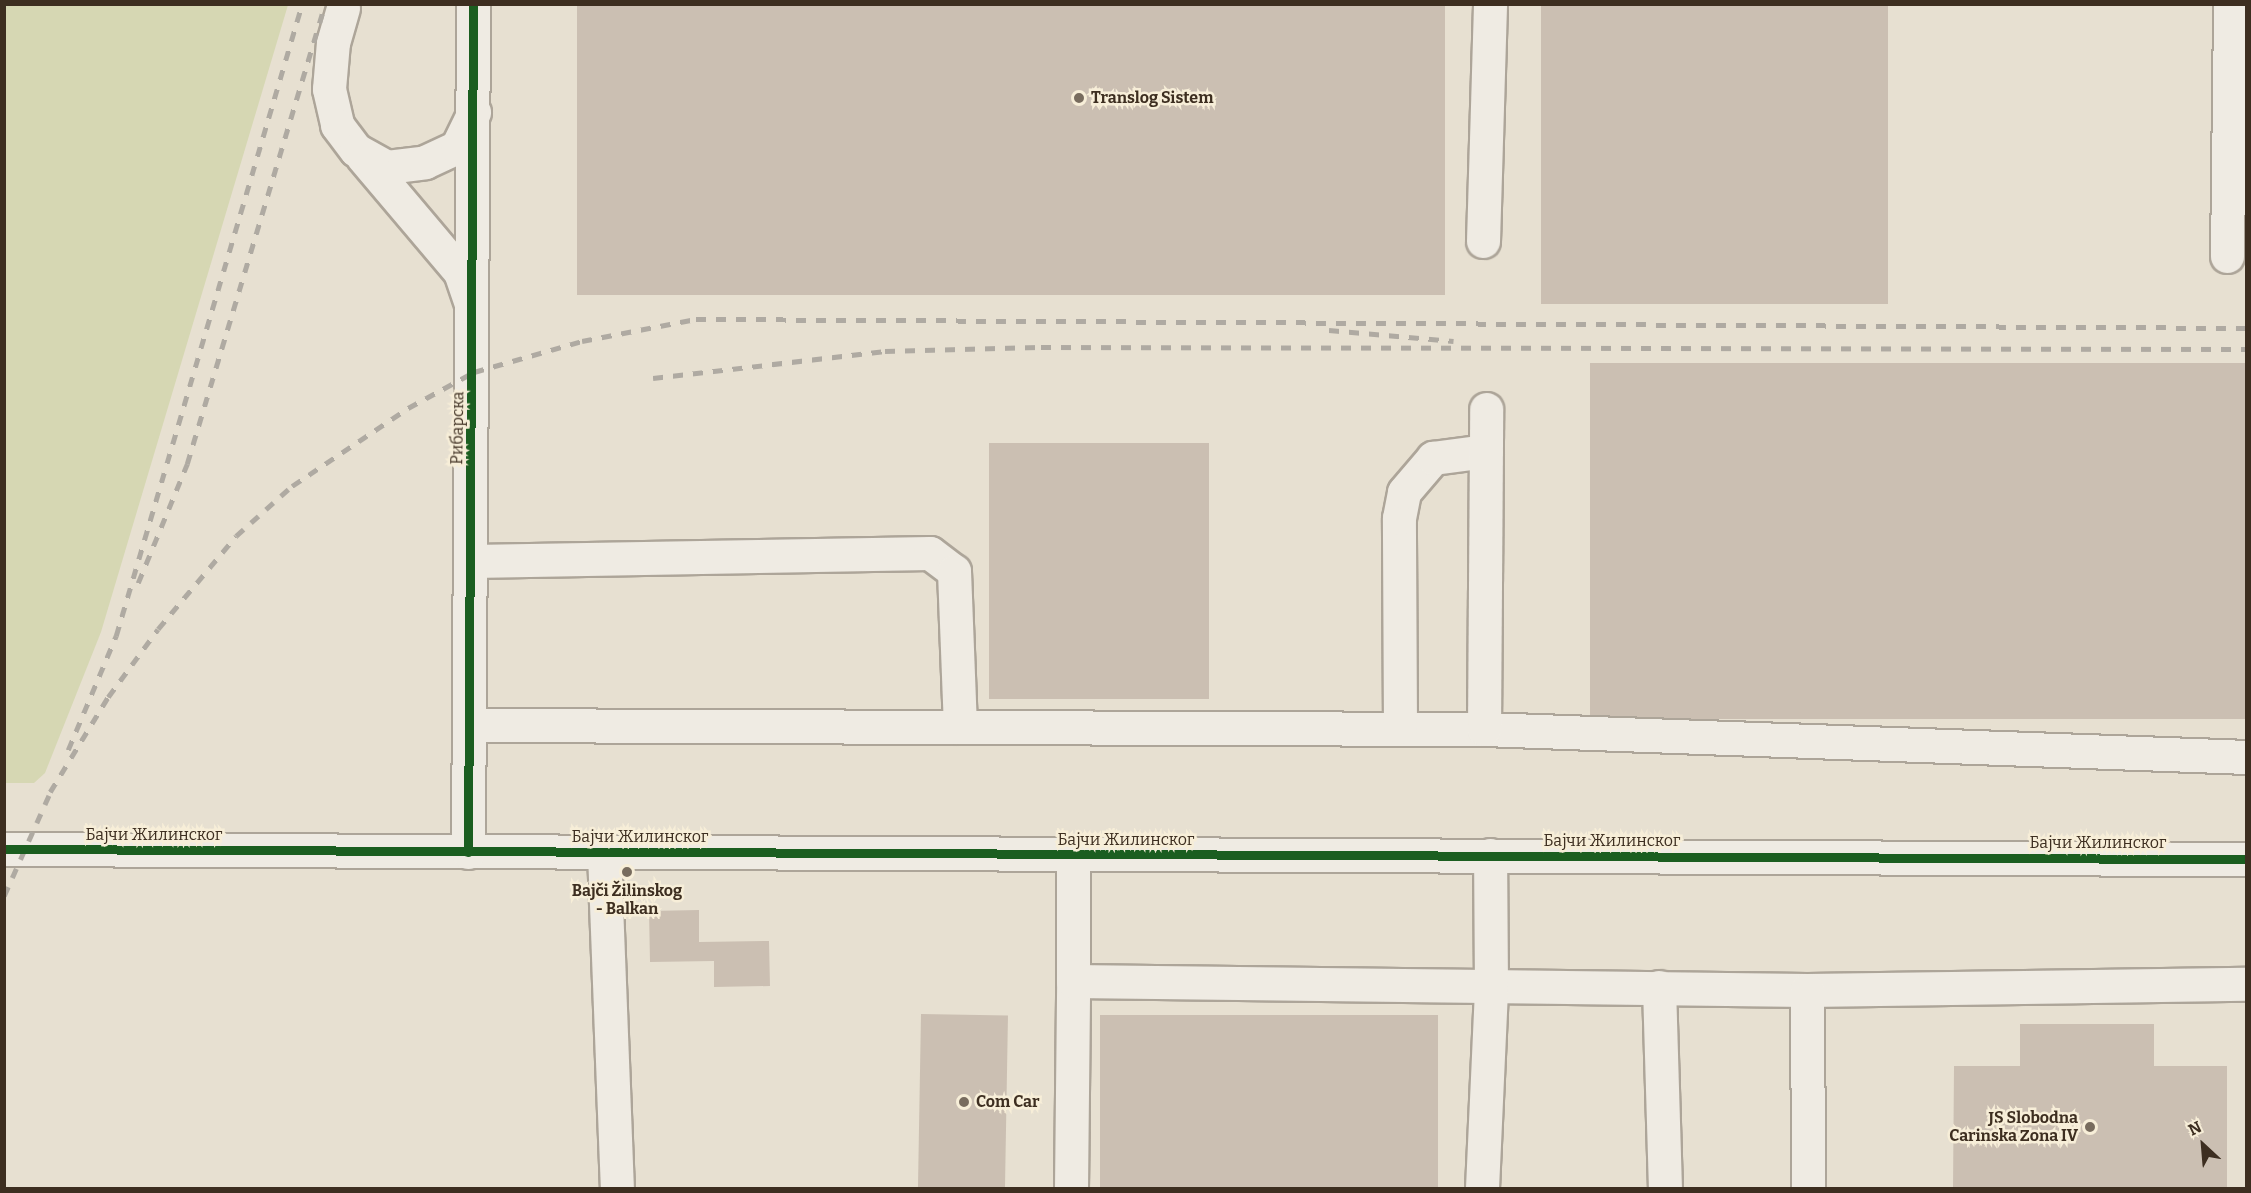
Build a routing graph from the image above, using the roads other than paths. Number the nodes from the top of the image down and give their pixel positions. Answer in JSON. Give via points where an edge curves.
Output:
{"nodes":[{"id":1,"x":473,"y":4,"type":"edge"},
{"id":2,"x":1490,"y":4,"type":"edge"},
{"id":3,"x":2230,"y":4,"type":"edge"},
{"id":4,"x":343,"y":8,"type":"dead end"},
{"id":5,"x":474,"y":111,"type":"junction"},
{"id":6,"x":356,"y":150,"type":"junction"},
{"id":7,"x":1483,"y":241,"type":"dead end"},
{"id":8,"x":2227,"y":256,"type":"dead end"},
{"id":9,"x":473,"y":312,"type":"junction"},
{"id":10,"x":1486,"y":409,"type":"dead end"},
{"id":11,"x":1486,"y":451,"type":"junction"},
{"id":12,"x":472,"y":561,"type":"junction"},
{"id":13,"x":469,"y":725,"type":"junction"},
{"id":14,"x":960,"y":727,"type":"junction"},
{"id":15,"x":1400,"y":728,"type":"junction"},
{"id":16,"x":1484,"y":729,"type":"junction"},
{"id":17,"x":2247,"y":757,"type":"edge"},
{"id":18,"x":4,"y":849,"type":"edge"},
{"id":19,"x":468,"y":852,"type":"junction"},
{"id":20,"x":604,"y":852,"type":"junction"},
{"id":21,"x":1072,"y":855,"type":"junction"},
{"id":22,"x":1490,"y":855,"type":"junction"},
{"id":23,"x":2247,"y":859,"type":"edge"},
{"id":24,"x":1073,"y":981,"type":"junction"},
{"id":25,"x":2247,"y":984,"type":"edge"},
{"id":26,"x":1659,"y":987,"type":"junction"},
{"id":27,"x":1491,"y":988,"type":"junction"},
{"id":28,"x":1807,"y":990,"type":"junction"},
{"id":29,"x":617,"y":1188,"type":"edge"},
{"id":30,"x":1071,"y":1188,"type":"edge"},
{"id":31,"x":1482,"y":1188,"type":"edge"},
{"id":32,"x":1665,"y":1188,"type":"edge"},
{"id":33,"x":1808,"y":1188,"type":"edge"}],
"edges":[{"from":1,"to":5,"type":"street","name":"Рибарска"},
{"from":2,"to":7,"type":"street"},
{"from":3,"to":8,"type":"street"},
{"from":4,"to":6,"type":"street","via":[[333,42],[329,89],[338,125]]},
{"from":5,"to":6,"type":"street","via":[[457,147],[425,162],[387,167]]},
{"from":5,"to":9,"type":"street","name":"Рибарска"},
{"from":6,"to":9,"type":"street","via":[[460,272]]},
{"from":9,"to":12,"type":"street","name":"Рибарска"},
{"from":10,"to":11,"type":"street"},
{"from":11,"to":15,"type":"street","via":[[1432,458],[1404,492],[1399,519]]},
{"from":11,"to":16,"type":"street"},
{"from":12,"to":13,"type":"street","name":"Рибарска"},
{"from":12,"to":14,"type":"street","via":[[930,553],[954,571]]},
{"from":13,"to":14,"type":"street"},
{"from":13,"to":19,"type":"street","name":"Рибарска"},
{"from":14,"to":15,"type":"street"},
{"from":15,"to":16,"type":"street"},
{"from":16,"to":17,"type":"street"},
{"from":18,"to":19,"type":"street","name":"Бајчи Жилинског"},
{"from":19,"to":20,"type":"street","name":"Бајчи Жилинског"},
{"from":20,"to":21,"type":"street","name":"Бајчи Жилинског"},
{"from":20,"to":29,"type":"street"},
{"from":21,"to":22,"type":"street","name":"Бајчи Жилинског"},
{"from":21,"to":24,"type":"street"},
{"from":22,"to":23,"type":"street","name":"Бајчи Жилинског"},
{"from":22,"to":27,"type":"street"},
{"from":24,"to":27,"type":"street"},
{"from":24,"to":30,"type":"street"},
{"from":25,"to":28,"type":"street"},
{"from":26,"to":27,"type":"street"},
{"from":26,"to":28,"type":"street"},
{"from":26,"to":32,"type":"street"},
{"from":27,"to":31,"type":"street"},
{"from":28,"to":33,"type":"street"}]}
